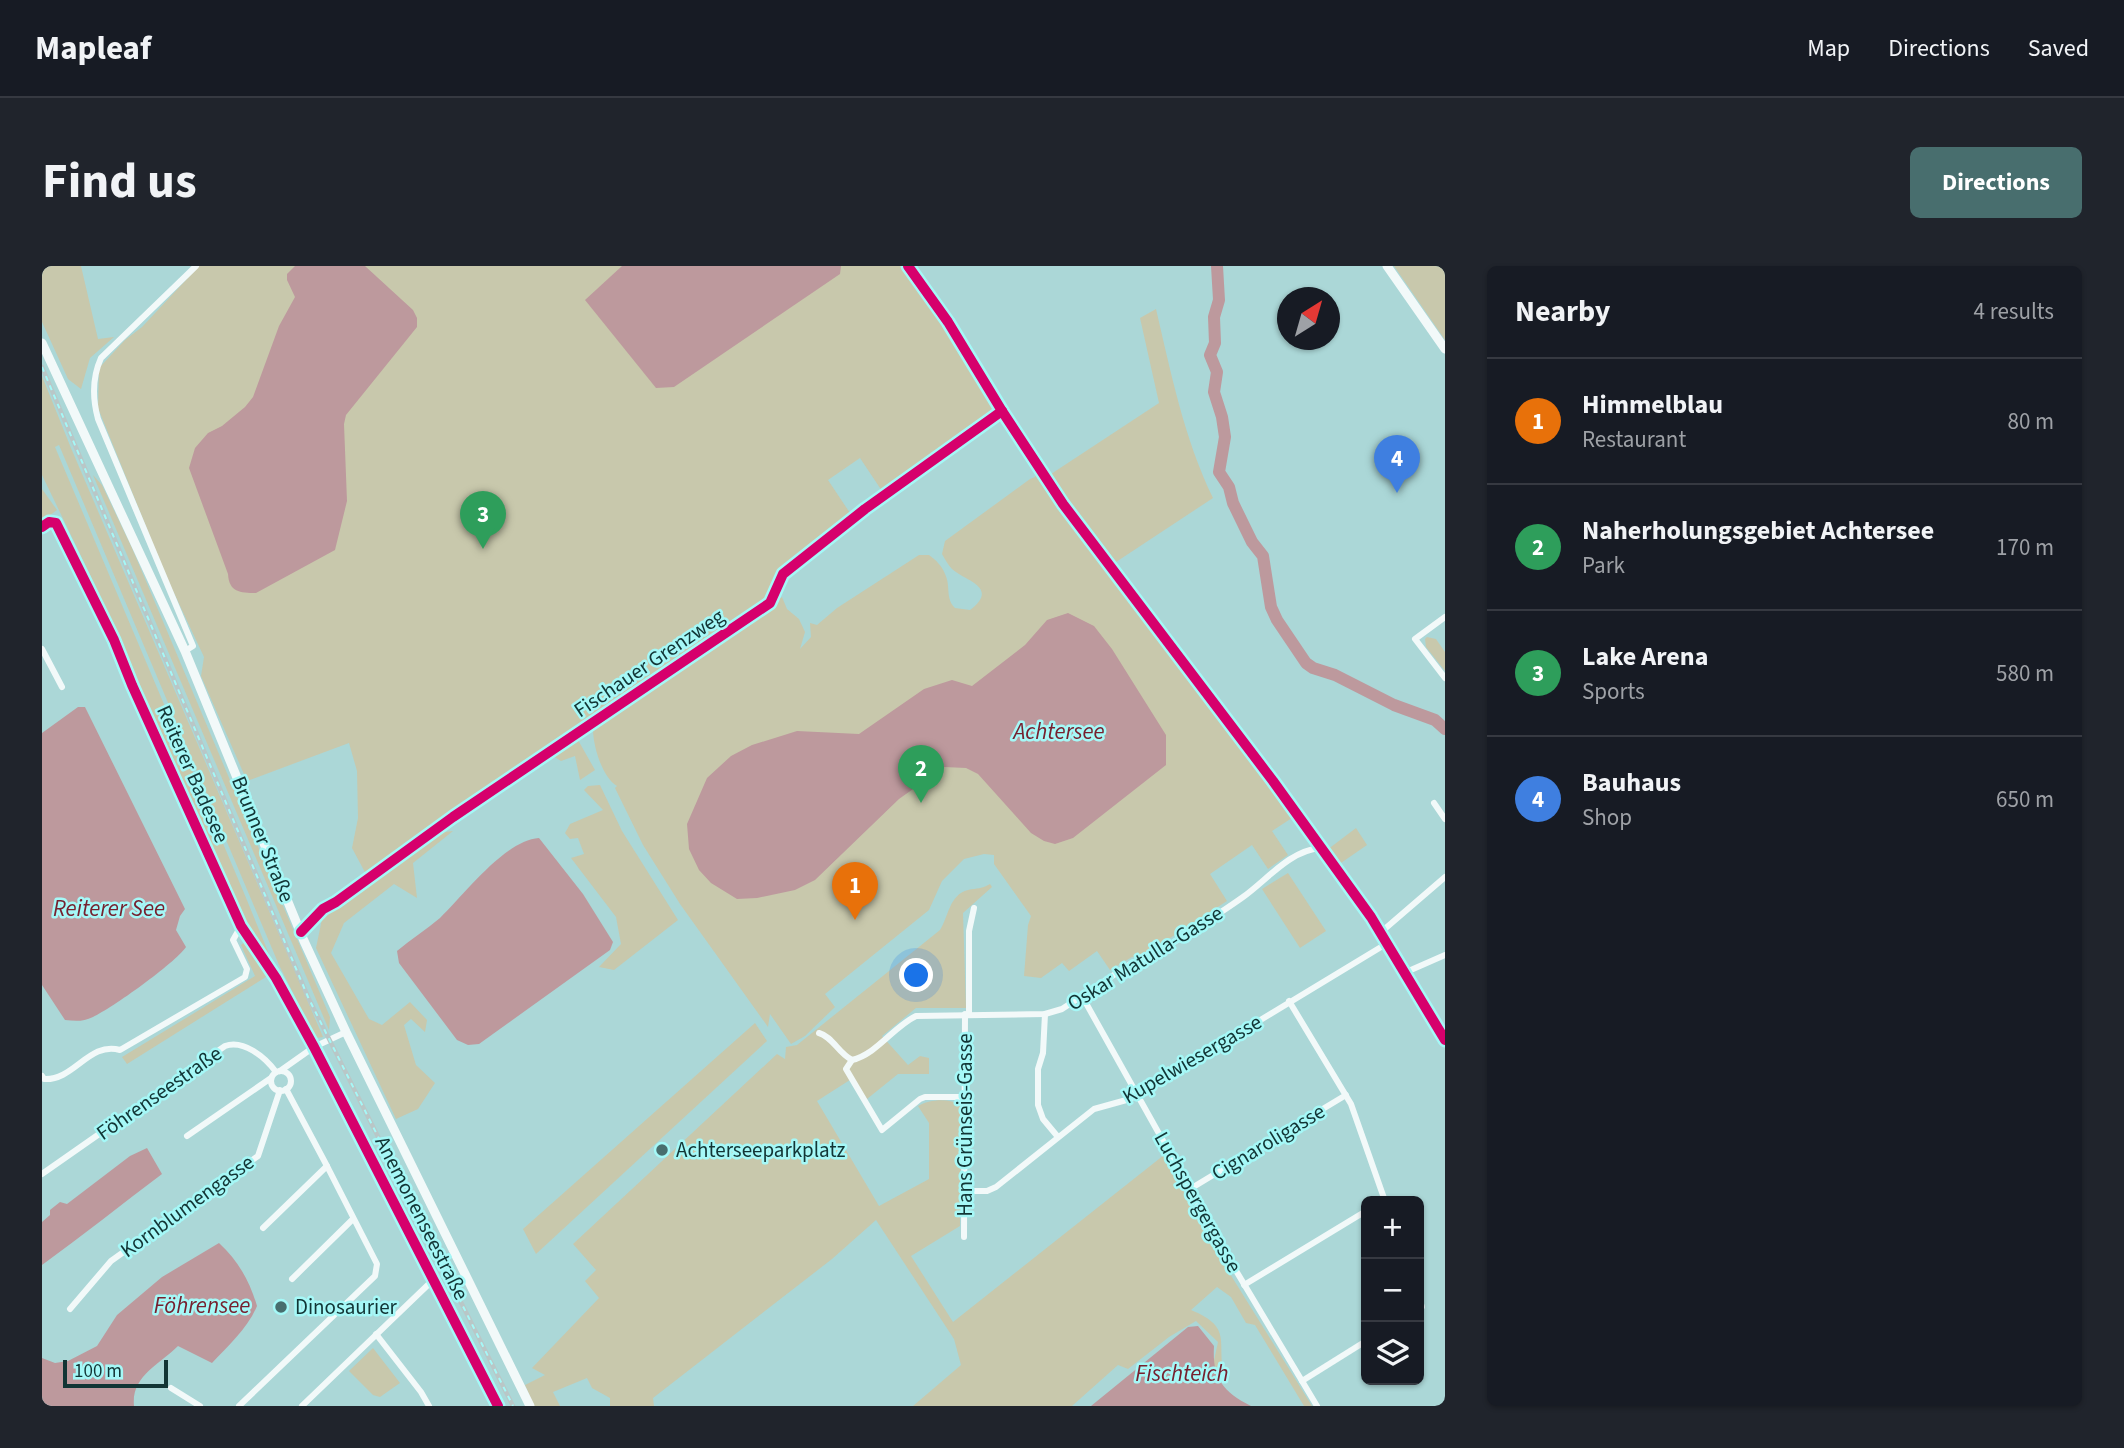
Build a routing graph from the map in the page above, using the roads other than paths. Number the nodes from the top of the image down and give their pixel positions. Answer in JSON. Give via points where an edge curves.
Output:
{"nodes":[{"id":1,"x":196,"y":266,"type":"edge"},
{"id":2,"x":1387,"y":266,"type":"edge"},
{"id":3,"x":42,"y":343,"type":"edge"},
{"id":4,"x":1445,"y":349,"type":"edge"},
{"id":5,"x":1002,"y":411,"type":"dead end"},
{"id":6,"x":42,"y":527,"type":"edge"},
{"id":7,"x":1445,"y":617,"type":"edge"},
{"id":8,"x":42,"y":649,"type":"edge"},
{"id":9,"x":185,"y":651,"type":"junction"},
{"id":10,"x":1445,"y":678,"type":"edge"},
{"id":11,"x":62,"y":687,"type":"dead end"},
{"id":12,"x":1434,"y":803,"type":"dead end"},
{"id":13,"x":1445,"y":819,"type":"edge"},
{"id":14,"x":1445,"y":877,"type":"edge"},
{"id":15,"x":974,"y":908,"type":"dead end"},
{"id":16,"x":241,"y":926,"type":"junction"},
{"id":17,"x":301,"y":932,"type":"junction"},
{"id":18,"x":1380,"y":933,"type":"junction"},
{"id":19,"x":1386,"y":944,"type":"junction"},
{"id":20,"x":1445,"y":955,"type":"edge"},
{"id":21,"x":1404,"y":973,"type":"junction"},
{"id":22,"x":1082,"y":996,"type":"junction"},
{"id":23,"x":1289,"y":1001,"type":"junction"},
{"id":24,"x":967,"y":1014,"type":"junction"},
{"id":25,"x":1045,"y":1014,"type":"junction"},
{"id":26,"x":346,"y":1032,"type":"junction"},
{"id":27,"x":819,"y":1033,"type":"dead end"},
{"id":28,"x":1445,"y":1040,"type":"edge"},
{"id":29,"x":314,"y":1047,"type":"junction"},
{"id":30,"x":298,"y":1059,"type":"junction"},
{"id":31,"x":852,"y":1060,"type":"junction"},
{"id":32,"x":276,"y":1074,"type":"junction"},
{"id":33,"x":42,"y":1076,"type":"edge"},
{"id":34,"x":290,"y":1079,"type":"junction"},
{"id":35,"x":283,"y":1090,"type":"junction"},
{"id":36,"x":1137,"y":1093,"type":"junction"},
{"id":37,"x":1346,"y":1095,"type":"junction"},
{"id":38,"x":967,"y":1097,"type":"junction"},
{"id":39,"x":187,"y":1136,"type":"dead end"},
{"id":40,"x":1058,"y":1137,"type":"junction"},
{"id":41,"x":327,"y":1166,"type":"junction"},
{"id":42,"x":42,"y":1174,"type":"edge"},
{"id":43,"x":1190,"y":1189,"type":"junction"},
{"id":44,"x":966,"y":1191,"type":"junction"},
{"id":45,"x":1382,"y":1196,"type":"edge"},
{"id":46,"x":1361,"y":1214,"type":"edge"},
{"id":47,"x":353,"y":1219,"type":"junction"},
{"id":48,"x":263,"y":1228,"type":"dead end"},
{"id":49,"x":964,"y":1237,"type":"dead end"},
{"id":50,"x":292,"y":1279,"type":"dead end"},
{"id":51,"x":432,"y":1281,"type":"junction"},
{"id":52,"x":1244,"y":1285,"type":"junction"},
{"id":53,"x":70,"y":1309,"type":"dead end"},
{"id":54,"x":376,"y":1334,"type":"junction"},
{"id":55,"x":1361,"y":1344,"type":"edge"},
{"id":56,"x":1302,"y":1381,"type":"junction"},
{"id":57,"x":171,"y":1388,"type":"dead end"},
{"id":58,"x":200,"y":1406,"type":"edge"},
{"id":59,"x":239,"y":1406,"type":"edge"},
{"id":60,"x":302,"y":1406,"type":"edge"},
{"id":61,"x":429,"y":1406,"type":"edge"},
{"id":62,"x":498,"y":1406,"type":"edge"},
{"id":63,"x":530,"y":1406,"type":"edge"},
{"id":64,"x":1317,"y":1406,"type":"edge"}],
"edges":[{"from":1,"to":9,"type":"street","via":[[101,358],[94,373],[93,394],[98,418],[193,646]]},
{"from":2,"to":4,"type":"main road"},
{"from":3,"to":9,"type":"main road","name":"Brunner Straße"},
{"from":5,"to":17,"type":"street","name":"Fischauer Grenzweg","via":[[783,573],[770,603],[453,817],[323,909]]},
{"from":6,"to":16,"type":"street","name":"Reiterer Badesee","via":[[56,523]]},
{"from":7,"to":10,"type":"street","via":[[1415,639]]},
{"from":8,"to":11,"type":"street"},
{"from":9,"to":17,"type":"main road","name":"Brunner Straße"},
{"from":12,"to":13,"type":"street"},
{"from":14,"to":18,"type":"street"},
{"from":15,"to":24,"type":"street","name":"Hans Grünseis-Gasse"},
{"from":16,"to":29,"type":"street","name":"Reiterer Badesee"},
{"from":16,"to":33,"type":"street","name":"Reiterer Badesee","via":[[233,940],[247,969],[245,977],[120,1050],[100,1049],[54,1080]]},
{"from":17,"to":26,"type":"main road","name":"Brunner Straße"},
{"from":18,"to":19,"type":"street"},
{"from":18,"to":22,"type":"street","name":"Oskar Matulla-Gasse","via":[[1320,848],[1307,849],[1242,898]]},
{"from":19,"to":21,"type":"street"},
{"from":19,"to":23,"type":"street","name":"Kupelwiesergasse"},
{"from":20,"to":21,"type":"street"},
{"from":21,"to":28,"type":"street"},
{"from":22,"to":25,"type":"street","name":"Oskar Matulla-Gasse"},
{"from":22,"to":36,"type":"street","name":"Luchspergergasse"},
{"from":23,"to":36,"type":"street","name":"Kupelwiesergasse"},
{"from":23,"to":37,"type":"street"},
{"from":24,"to":25,"type":"street","name":"Oskar Matulla-Gasse"},
{"from":24,"to":31,"type":"street","name":"Oskar Matulla-Gasse","via":[[916,1016],[862,1058]]},
{"from":24,"to":38,"type":"street","name":"Hans Grünseis-Gasse"},
{"from":25,"to":40,"type":"street","via":[[1038,1105],[1042,1119]]},
{"from":26,"to":29,"type":"street"},
{"from":26,"to":63,"type":"main road","name":"Brunner Straße"},
{"from":27,"to":31,"type":"street"},
{"from":29,"to":30,"type":"street"},
{"from":29,"to":51,"type":"street","name":"Anemonenseestraße"},
{"from":30,"to":32,"type":"street"},
{"from":30,"to":34,"type":"street","name":"Kornblumengasse"},
{"from":31,"to":38,"type":"street","name":"Oskar Matulla-Gasse","via":[[846,1069],[882,1130],[920,1099]]},
{"from":32,"to":34,"type":"street","via":[[286,1072]]},
{"from":32,"to":35,"type":"street","via":[[274,1087]]},
{"from":32,"to":39,"type":"street"},
{"from":32,"to":42,"type":"street","name":"Föhrenseestraße","via":[[246,1047],[225,1046]]},
{"from":34,"to":35,"type":"street","name":"Kornblumengasse"},
{"from":35,"to":41,"type":"street"},
{"from":35,"to":53,"type":"street","name":"Kornblumengasse","via":[[258,1156],[111,1261]]},
{"from":36,"to":40,"type":"street","name":"Kupelwiesergasse","via":[[1121,1103],[1094,1109]]},
{"from":36,"to":43,"type":"street","name":"Luchspergergasse"},
{"from":37,"to":43,"type":"street","name":"Cignaroligasse"},
{"from":37,"to":45,"type":"street"},
{"from":38,"to":44,"type":"street","name":"Hans Grünseis-Gasse"},
{"from":40,"to":44,"type":"street","name":"Kupelwiesergasse","via":[[996,1187]]},
{"from":41,"to":47,"type":"street"},
{"from":41,"to":48,"type":"street"},
{"from":43,"to":52,"type":"street","name":"Luchspergergasse"},
{"from":44,"to":49,"type":"street","name":"Hans Grünseis-Gasse"},
{"from":46,"to":52,"type":"street"},
{"from":47,"to":50,"type":"street"},
{"from":47,"to":59,"type":"street","via":[[377,1265],[375,1276]]},
{"from":51,"to":54,"type":"street"},
{"from":51,"to":62,"type":"street","name":"Anemonenseestraße"},
{"from":52,"to":56,"type":"street","name":"Luchspergergasse"},
{"from":54,"to":60,"type":"street"},
{"from":54,"to":61,"type":"street"},
{"from":55,"to":56,"type":"street"},
{"from":56,"to":64,"type":"street","name":"Luchspergergasse"},
{"from":57,"to":58,"type":"street"}]}
